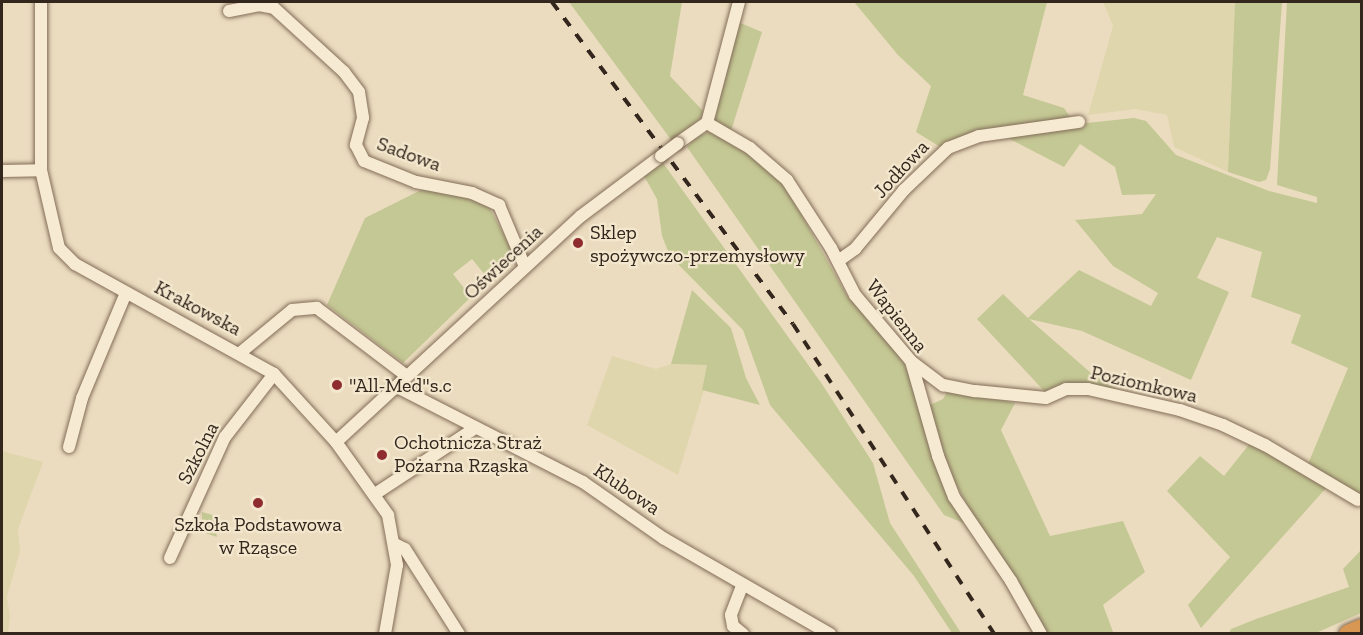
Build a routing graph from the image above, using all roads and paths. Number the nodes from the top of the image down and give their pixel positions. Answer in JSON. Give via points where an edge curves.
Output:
{"nodes":[{"id":1,"x":41,"y":2,"type":"edge"},
{"id":2,"x":739,"y":2,"type":"edge"},
{"id":3,"x":229,"y":10,"type":"dead end"},
{"id":4,"x":1079,"y":122,"type":"dead end"},
{"id":5,"x":706,"y":123,"type":"junction"},
{"id":6,"x":41,"y":170,"type":"junction"},
{"id":7,"x":2,"y":171,"type":"edge"},
{"id":8,"x":838,"y":261,"type":"junction"},
{"id":9,"x":525,"y":267,"type":"junction"},
{"id":10,"x":126,"y":293,"type":"junction"},
{"id":11,"x":240,"y":353,"type":"junction"},
{"id":12,"x":911,"y":361,"type":"junction"},
{"id":13,"x":274,"y":374,"type":"junction"},
{"id":14,"x":407,"y":376,"type":"junction"},
{"id":15,"x":943,"y":385,"type":"junction"},
{"id":16,"x":397,"y":387,"type":"junction"},
{"id":17,"x":924,"y":400,"type":"junction"},
{"id":18,"x":475,"y":428,"type":"junction"},
{"id":19,"x":336,"y":442,"type":"junction"},
{"id":20,"x":69,"y":447,"type":"dead end"},
{"id":21,"x":375,"y":494,"type":"junction"},
{"id":22,"x":1358,"y":500,"type":"dead end"},
{"id":23,"x":395,"y":544,"type":"junction"},
{"id":24,"x":170,"y":558,"type":"dead end"},
{"id":25,"x":742,"y":586,"type":"junction"},
{"id":26,"x":1362,"y":628,"type":"edge"},
{"id":27,"x":385,"y":633,"type":"edge"},
{"id":28,"x":459,"y":633,"type":"edge"},
{"id":29,"x":743,"y":633,"type":"edge"},
{"id":30,"x":830,"y":633,"type":"edge"},
{"id":31,"x":1041,"y":633,"type":"edge"},
{"id":32,"x":1348,"y":633,"type":"edge"}],
"edges":[{"from":1,"to":6,"type":"street","name":"Krakowska"},
{"from":2,"to":5,"type":"street"},
{"from":3,"to":9,"type":"street","name":"Sadowa","via":[[259,5],[274,8],[344,72],[359,92],[363,105],[356,145],[364,161],[416,182],[472,193],[499,205]]},
{"from":4,"to":8,"type":"street","name":"Jodłowa","via":[[979,136],[948,148],[904,190],[855,249]]},
{"from":5,"to":8,"type":"street","name":"Wapienna","via":[[750,148],[787,180]]},
{"from":5,"to":9,"type":"street","name":"Oświecenia","bridge":true,"via":[[581,216]]},
{"from":6,"to":7,"type":"street"},
{"from":6,"to":10,"type":"street","name":"Krakowska","via":[[59,248],[75,264]]},
{"from":8,"to":12,"type":"street","name":"Wapienna","via":[[855,295]]},
{"from":9,"to":14,"type":"street","name":"Oświecenia"},
{"from":10,"to":11,"type":"street","name":"Krakowska"},
{"from":10,"to":20,"type":"street","via":[[82,398]]},
{"from":11,"to":13,"type":"street","name":"Krakowska"},
{"from":11,"to":14,"type":"street","via":[[292,310],[317,308]]},
{"from":12,"to":15,"type":"street","name":"Poziomkowa"},
{"from":12,"to":17,"type":"street","name":"Wapienna"},
{"from":13,"to":19,"type":"street","name":"Krakowska"},
{"from":13,"to":24,"type":"street","name":"Szkolna","via":[[225,437]]},
{"from":14,"to":16,"type":"street","name":"Oświecenia"},
{"from":15,"to":17,"type":"street"},
{"from":15,"to":22,"type":"street","name":"Poziomkowa","via":[[1046,398],[1066,389],[1088,389],[1180,410],[1265,446]]},
{"from":16,"to":18,"type":"street","name":"Klubowa"},
{"from":16,"to":19,"type":"street","name":"Oświecenia"},
{"from":17,"to":31,"type":"street","name":"Wapienna","via":[[938,456],[954,497]]},
{"from":18,"to":21,"type":"street"},
{"from":18,"to":25,"type":"street","name":"Klubowa","via":[[583,482],[663,538]]},
{"from":19,"to":21,"type":"street","name":"Krakowska"},
{"from":21,"to":23,"type":"street","name":"Krakowska","via":[[388,515]]},
{"from":23,"to":27,"type":"street","name":"Krakowska","via":[[393,598]]},
{"from":23,"to":28,"type":"street","via":[[405,549]]},
{"from":25,"to":29,"type":"street","via":[[731,615],[734,626]]},
{"from":25,"to":30,"type":"street","name":"Klubowa"},
{"from":26,"to":32,"type":"highway"}]}
